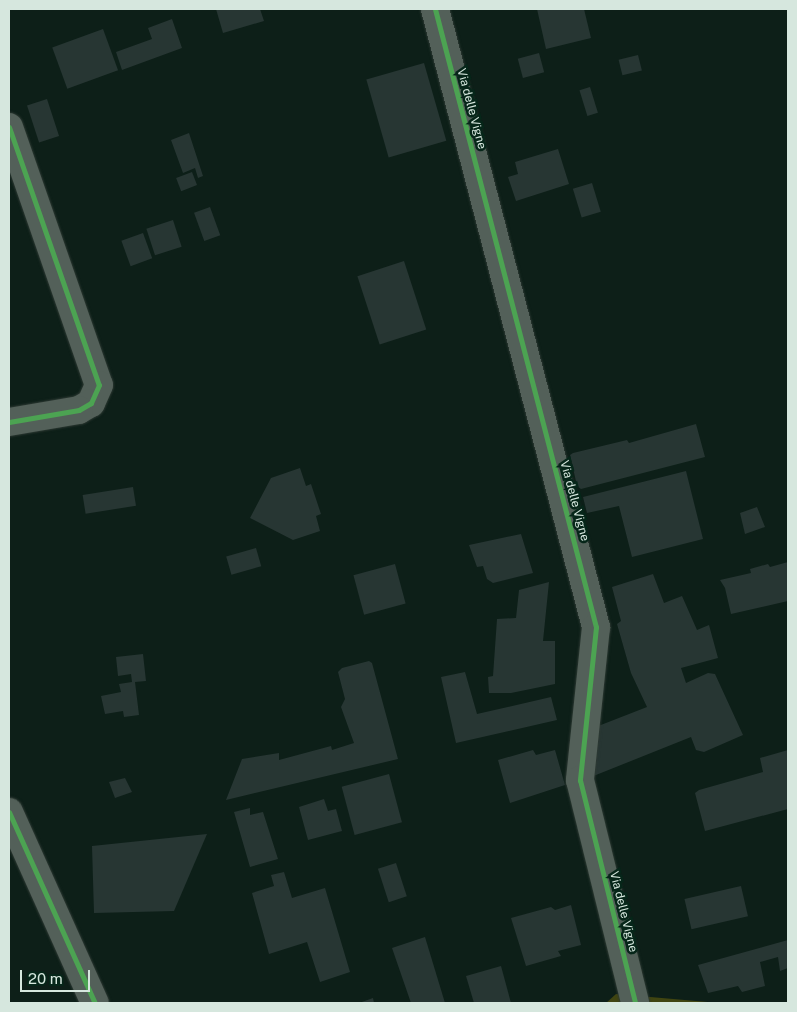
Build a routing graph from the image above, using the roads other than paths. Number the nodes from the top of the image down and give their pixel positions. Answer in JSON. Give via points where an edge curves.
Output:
{"nodes":[{"id":1,"x":435,"y":9,"type":"edge"},
{"id":2,"x":9,"y":127,"type":"edge"},
{"id":3,"x":9,"y":422,"type":"edge"},
{"id":4,"x":9,"y":812,"type":"edge"},
{"id":5,"x":95,"y":1003,"type":"edge"},
{"id":6,"x":635,"y":1003,"type":"edge"}],
"edges":[{"from":1,"to":6,"type":"street","name":"Via delle Vigne","via":[[596,627],[580,780]]},
{"from":2,"to":3,"type":"street","via":[[98,385],[91,403],[79,410]]},
{"from":4,"to":5,"type":"street"}]}
